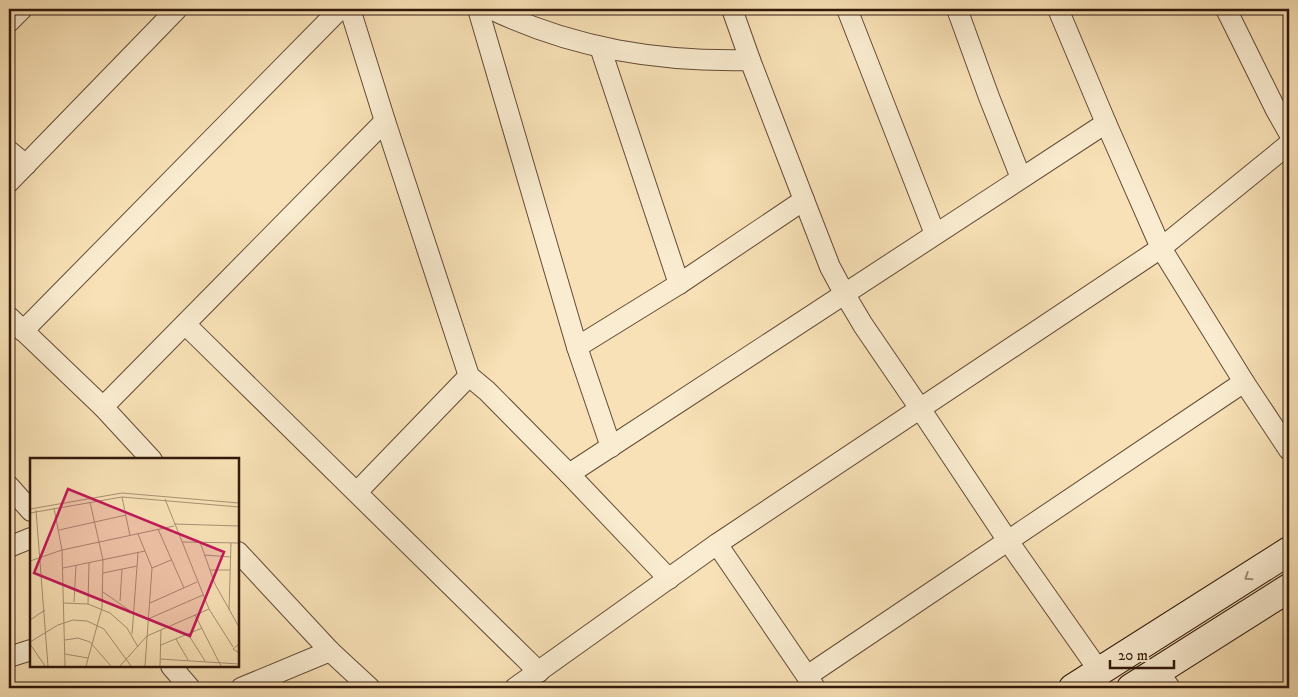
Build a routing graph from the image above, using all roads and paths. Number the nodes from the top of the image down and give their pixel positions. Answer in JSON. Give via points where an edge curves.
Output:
{"nodes":[{"id":1,"x":177,"y":9,"type":"edge"},
{"id":2,"x":340,"y":9,"type":"edge"},
{"id":3,"x":350,"y":9,"type":"edge"},
{"id":4,"x":478,"y":9,"type":"edge"},
{"id":5,"x":491,"y":9,"type":"edge"},
{"id":6,"x":732,"y":9,"type":"edge"},
{"id":7,"x":847,"y":9,"type":"edge"},
{"id":8,"x":957,"y":9,"type":"edge"},
{"id":9,"x":1058,"y":9,"type":"edge"},
{"id":10,"x":1226,"y":9,"type":"edge"},
{"id":11,"x":600,"y":47,"type":"junction"},
{"id":12,"x":750,"y":60,"type":"junction"},
{"id":13,"x":385,"y":121,"type":"junction"},
{"id":14,"x":1106,"y":123,"type":"junction"},
{"id":15,"x":1289,"y":133,"type":"edge"},
{"id":16,"x":1289,"y":144,"type":"edge"},
{"id":17,"x":9,"y":151,"type":"edge"},
{"id":18,"x":26,"y":165,"type":"junction"},
{"id":19,"x":1021,"y":178,"type":"junction"},
{"id":20,"x":9,"y":182,"type":"edge"},
{"id":21,"x":804,"y":200,"type":"junction"},
{"id":22,"x":935,"y":234,"type":"junction"},
{"id":23,"x":1162,"y":248,"type":"junction"},
{"id":24,"x":679,"y":284,"type":"junction"},
{"id":25,"x":844,"y":293,"type":"junction"},
{"id":26,"x":16,"y":324,"type":"edge"},
{"id":27,"x":185,"y":324,"type":"junction"},
{"id":28,"x":577,"y":347,"type":"junction"},
{"id":29,"x":469,"y":376,"type":"junction"},
{"id":30,"x":1244,"y":382,"type":"junction"},
{"id":31,"x":103,"y":407,"type":"junction"},
{"id":32,"x":921,"y":410,"type":"junction"},
{"id":33,"x":610,"y":447,"type":"junction"},
{"id":34,"x":1289,"y":450,"type":"edge"},
{"id":35,"x":150,"y":458,"type":"edge"},
{"id":36,"x":569,"y":474,"type":"junction"},
{"id":37,"x":9,"y":486,"type":"edge"},
{"id":38,"x":356,"y":492,"type":"junction"},
{"id":39,"x":30,"y":510,"type":"edge"},
{"id":40,"x":30,"y":538,"type":"edge"},
{"id":41,"x":1008,"y":541,"type":"junction"},
{"id":42,"x":717,"y":544,"type":"junction"},
{"id":43,"x":9,"y":547,"type":"edge"},
{"id":44,"x":1289,"y":551,"type":"edge"},
{"id":45,"x":239,"y":553,"type":"edge"},
{"id":46,"x":669,"y":579,"type":"junction"},
{"id":47,"x":1289,"y":588,"type":"edge"},
{"id":48,"x":30,"y":650,"type":"edge"},
{"id":49,"x":330,"y":651,"type":"junction"},
{"id":50,"x":9,"y":657,"type":"edge"},
{"id":51,"x":172,"y":667,"type":"edge"},
{"id":52,"x":539,"y":672,"type":"junction"},
{"id":53,"x":1100,"y":672,"type":"junction"},
{"id":54,"x":1169,"y":678,"type":"edge"},
{"id":55,"x":811,"y":682,"type":"edge"},
{"id":56,"x":190,"y":688,"type":"edge"},
{"id":57,"x":241,"y":688,"type":"edge"},
{"id":58,"x":370,"y":688,"type":"edge"},
{"id":59,"x":515,"y":688,"type":"edge"},
{"id":60,"x":1073,"y":688,"type":"edge"},
{"id":61,"x":1131,"y":688,"type":"edge"}],
"edges":[{"from":1,"to":18,"type":"street"},
{"from":2,"to":26,"type":"street"},
{"from":3,"to":13,"type":"street"},
{"from":4,"to":28,"type":"street"},
{"from":5,"to":11,"type":"street","via":[[568,39]]},
{"from":6,"to":12,"type":"street"},
{"from":7,"to":22,"type":"street"},
{"from":8,"to":19,"type":"street"},
{"from":9,"to":14,"type":"street"},
{"from":10,"to":15,"type":"street"},
{"from":11,"to":12,"type":"street","via":[[675,59]]},
{"from":11,"to":24,"type":"street"},
{"from":12,"to":21,"type":"street"},
{"from":13,"to":27,"type":"street"},
{"from":13,"to":29,"type":"street"},
{"from":14,"to":19,"type":"street"},
{"from":14,"to":23,"type":"street"},
{"from":16,"to":23,"type":"street"},
{"from":17,"to":18,"type":"street"},
{"from":18,"to":20,"type":"street"},
{"from":19,"to":22,"type":"street"},
{"from":21,"to":24,"type":"street"},
{"from":21,"to":25,"type":"street","via":[[830,267]]},
{"from":22,"to":25,"type":"street"},
{"from":23,"to":30,"type":"street"},
{"from":23,"to":32,"type":"street"},
{"from":24,"to":28,"type":"street"},
{"from":25,"to":32,"type":"street","via":[[862,325]]},
{"from":25,"to":33,"type":"street"},
{"from":26,"to":31,"type":"street"},
{"from":27,"to":31,"type":"street"},
{"from":27,"to":38,"type":"street"},
{"from":28,"to":33,"type":"street"},
{"from":29,"to":36,"type":"street"},
{"from":29,"to":38,"type":"street"},
{"from":30,"to":34,"type":"street"},
{"from":30,"to":41,"type":"street"},
{"from":31,"to":35,"type":"street"},
{"from":32,"to":41,"type":"street"},
{"from":32,"to":42,"type":"street"},
{"from":33,"to":36,"type":"street"},
{"from":36,"to":46,"type":"street"},
{"from":37,"to":39,"type":"street"},
{"from":38,"to":52,"type":"street"},
{"from":40,"to":43,"type":"street"},
{"from":41,"to":53,"type":"street"},
{"from":41,"to":55,"type":"street"},
{"from":42,"to":46,"type":"street"},
{"from":42,"to":55,"type":"street"},
{"from":44,"to":53,"type":"main road","one_way":true},
{"from":45,"to":49,"type":"street"},
{"from":46,"to":52,"type":"street"},
{"from":47,"to":54,"type":"main road"},
{"from":48,"to":50,"type":"street"},
{"from":49,"to":57,"type":"street"},
{"from":49,"to":58,"type":"street"},
{"from":51,"to":56,"type":"street"},
{"from":52,"to":59,"type":"street"},
{"from":53,"to":60,"type":"main road"},
{"from":54,"to":61,"type":"main road"}]}
